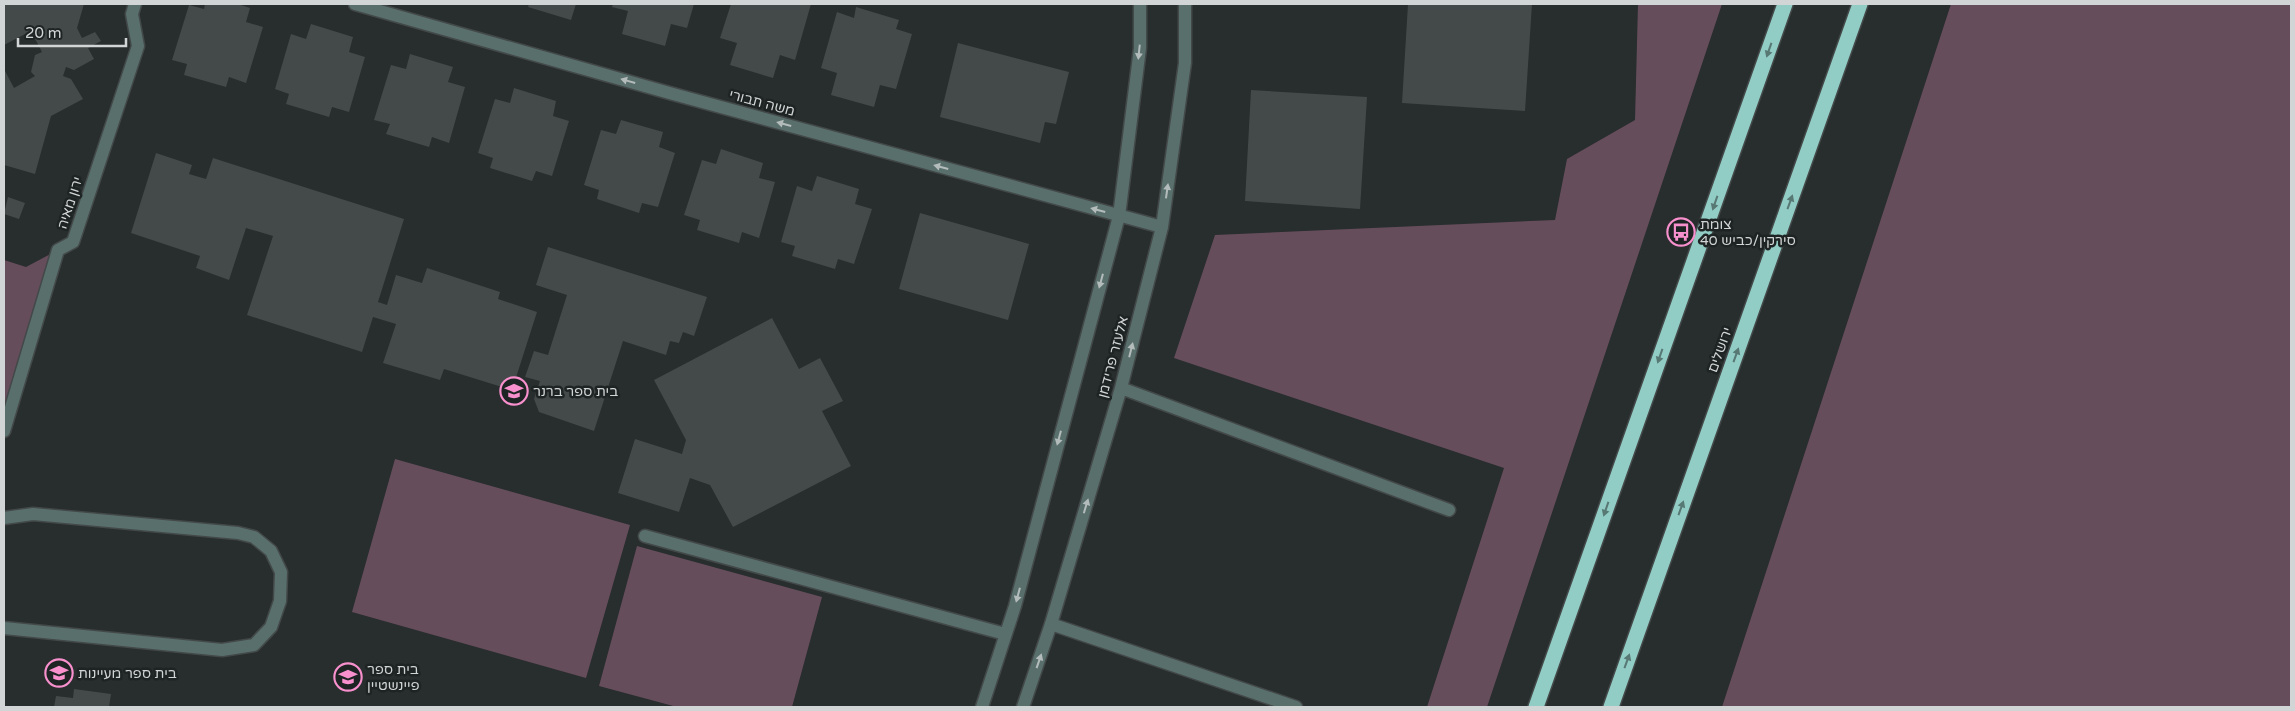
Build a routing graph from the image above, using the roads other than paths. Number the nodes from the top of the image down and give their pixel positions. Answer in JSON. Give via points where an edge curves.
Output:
{"nodes":[{"id":1,"x":135,"y":4,"type":"edge"},
{"id":2,"x":355,"y":4,"type":"edge"},
{"id":3,"x":1140,"y":4,"type":"edge"},
{"id":4,"x":1185,"y":4,"type":"edge"},
{"id":5,"x":1785,"y":4,"type":"edge"},
{"id":6,"x":1860,"y":4,"type":"edge"},
{"id":7,"x":1119,"y":216,"type":"junction"},
{"id":8,"x":1162,"y":227,"type":"junction"},
{"id":9,"x":1121,"y":388,"type":"junction"},
{"id":10,"x":4,"y":431,"type":"edge"},
{"id":11,"x":1449,"y":510,"type":"dead end"},
{"id":12,"x":4,"y":518,"type":"edge"},
{"id":13,"x":645,"y":536,"type":"dead end"},
{"id":14,"x":1051,"y":624,"type":"junction"},
{"id":15,"x":4,"y":628,"type":"edge"},
{"id":16,"x":1005,"y":634,"type":"junction"},
{"id":17,"x":982,"y":707,"type":"edge"},
{"id":18,"x":1023,"y":707,"type":"edge"},
{"id":19,"x":1296,"y":707,"type":"edge"},
{"id":20,"x":1536,"y":707,"type":"edge"},
{"id":21,"x":1611,"y":707,"type":"edge"}],
"edges":[{"from":1,"to":10,"type":"street","name":"ירון מאיה","via":[[132,14],[138,46],[73,242],[58,250]]},
{"from":7,"to":2,"type":"street","name":"משה תבורי","one_way":true},
{"from":3,"to":7,"type":"street","one_way":true,"via":[[1140,48]]},
{"from":8,"to":4,"type":"street","name":"אלעזר פרידמן","one_way":true,"via":[[1185,63]]},
{"from":5,"to":20,"type":"highway","one_way":true},
{"from":21,"to":6,"type":"highway","name":"ירושלים","one_way":true},
{"from":7,"to":8,"type":"street","name":"משה תבורי"},
{"from":7,"to":16,"type":"street","one_way":true},
{"from":9,"to":8,"type":"street","name":"אלעזר פרידמן","one_way":true},
{"from":9,"to":11,"type":"street"},
{"from":14,"to":9,"type":"street","name":"אלעזר פרידמן","one_way":true},
{"from":12,"to":15,"type":"street","via":[[33,514],[238,533],[254,538],[272,551],[281,572],[280,602],[271,627],[254,645],[222,650]]},
{"from":13,"to":16,"type":"street"},
{"from":18,"to":14,"type":"street","name":"אלעזר פרידמן","one_way":true},
{"from":14,"to":19,"type":"street"},
{"from":16,"to":17,"type":"street"}]}
